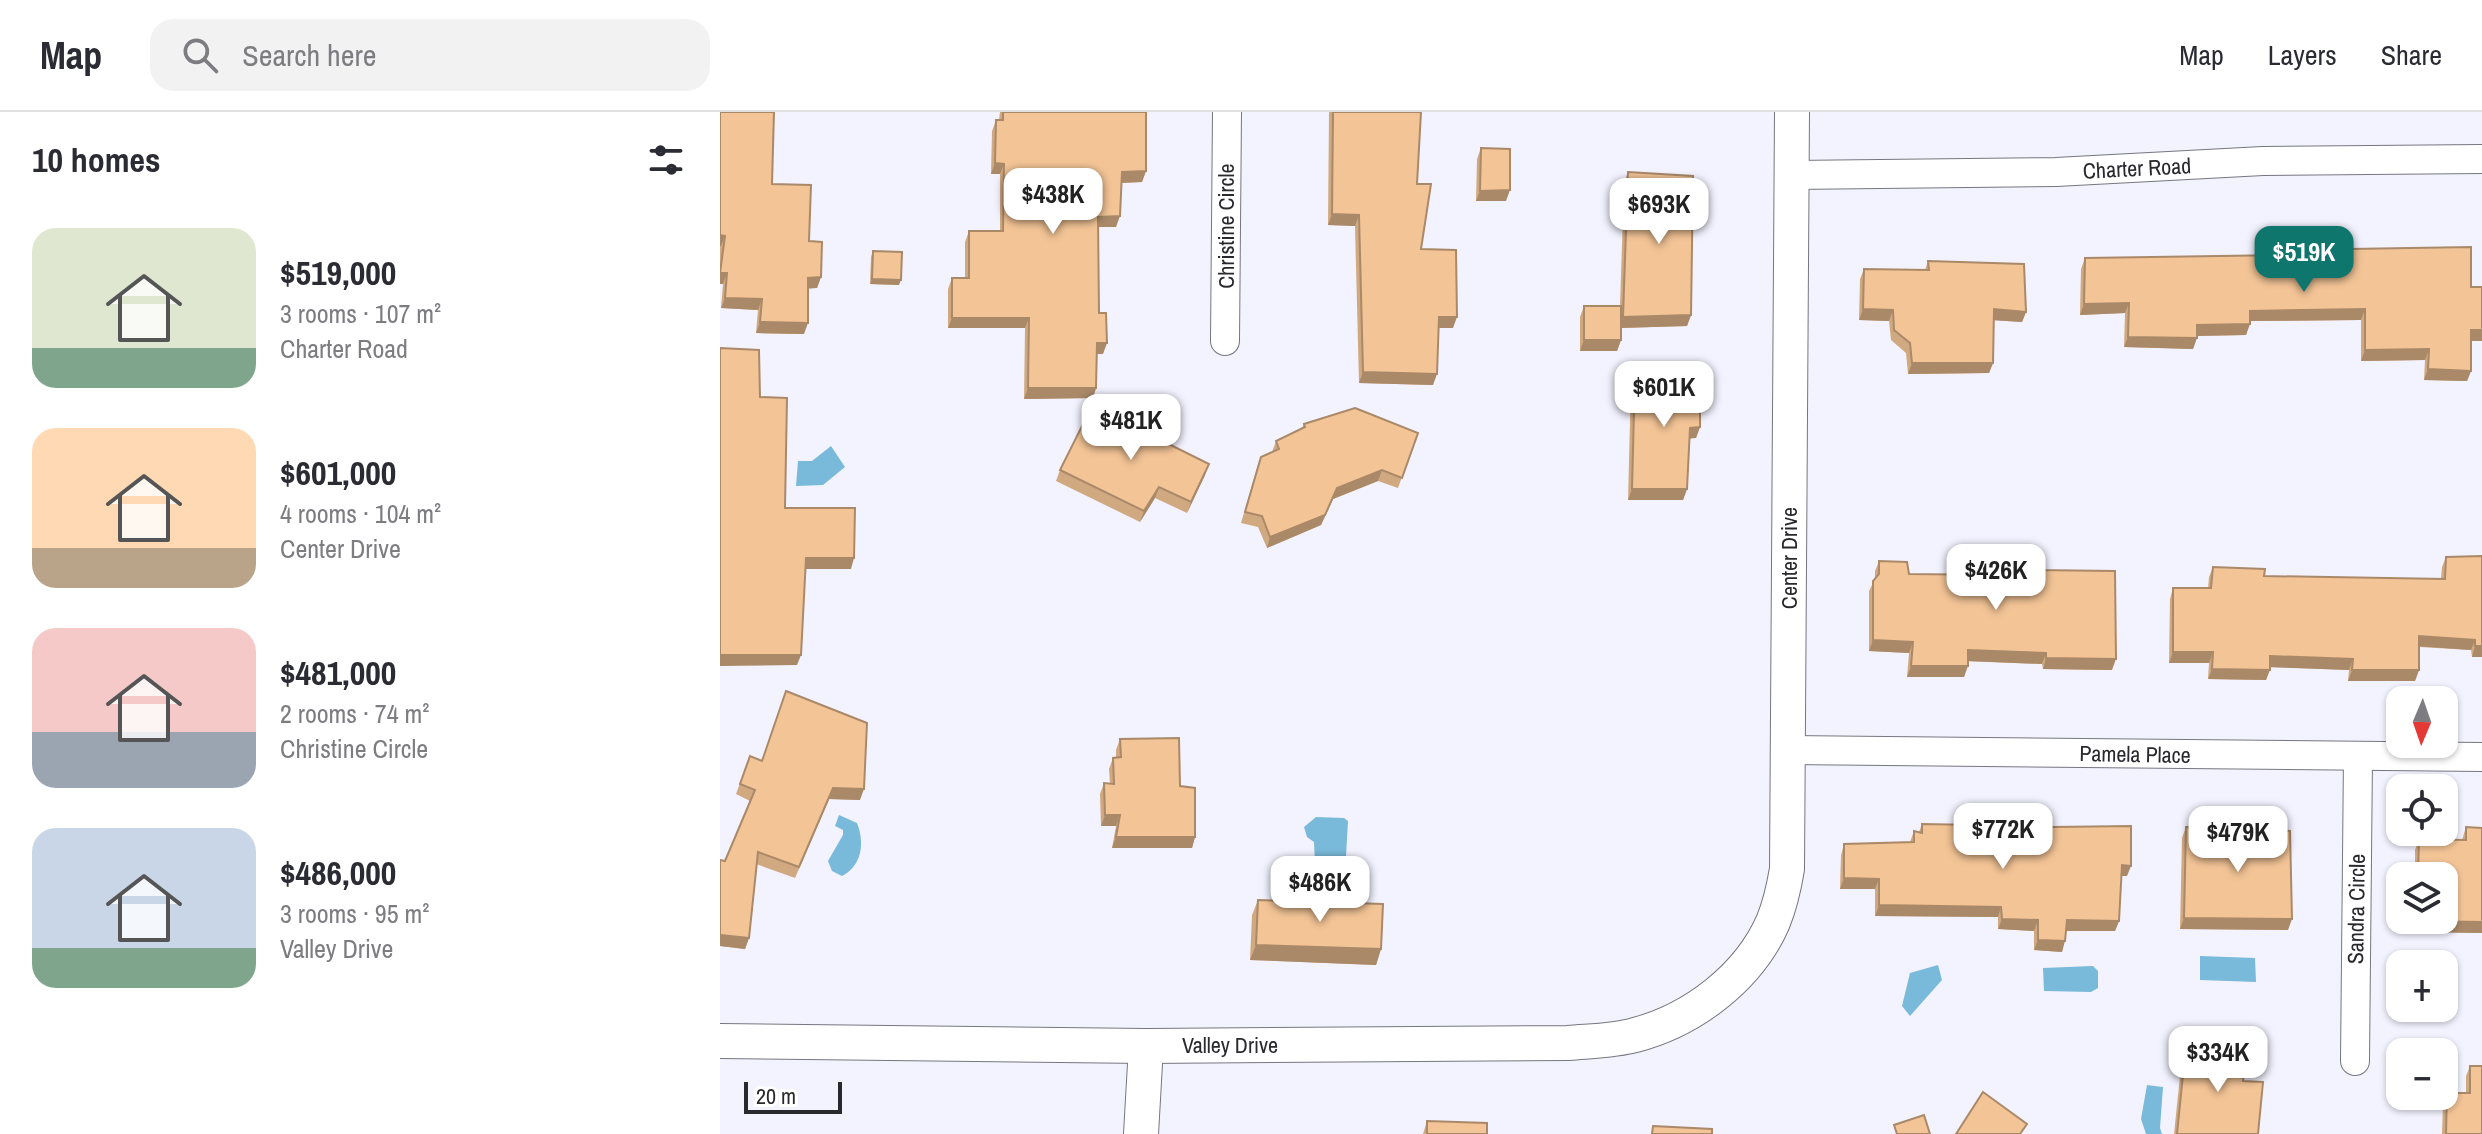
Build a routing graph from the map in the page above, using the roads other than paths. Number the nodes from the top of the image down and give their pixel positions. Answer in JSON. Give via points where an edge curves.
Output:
{"nodes":[{"id":1,"x":1227,"y":112,"type":"edge"},
{"id":2,"x":1792,"y":112,"type":"edge"},
{"id":3,"x":2482,"y":159,"type":"edge"},
{"id":4,"x":1792,"y":175,"type":"junction"},
{"id":5,"x":1225,"y":341,"type":"dead end"},
{"id":6,"x":1788,"y":750,"type":"junction"},
{"id":7,"x":2358,"y":756,"type":"junction"},
{"id":8,"x":2482,"y":757,"type":"edge"},
{"id":9,"x":1726,"y":986,"type":"joint"},
{"id":10,"x":720,"y":1041,"type":"edge"},
{"id":11,"x":1146,"y":1046,"type":"junction"},
{"id":12,"x":2355,"y":1061,"type":"dead end"},
{"id":13,"x":1141,"y":1134,"type":"edge"}],
"edges":[{"from":1,"to":5,"type":"street","name":"Christine Circle"},
{"from":2,"to":4,"type":"street","name":"Center Drive"},
{"from":3,"to":4,"type":"street","name":"Charter Road"},
{"from":4,"to":6,"type":"street","name":"Center Drive"},
{"from":6,"to":7,"type":"street","name":"Pamela Place"},
{"from":6,"to":9,"type":"street","name":"Center Drive","via":[[1787,869],[1781,898],[1759,946]]},
{"from":7,"to":8,"type":"street","name":"Pamela Place"},
{"from":7,"to":12,"type":"street","name":"Sandra Circle"},
{"from":9,"to":11,"type":"street","name":"Valley Drive","via":[[1668,1024],[1605,1040]]},
{"from":10,"to":11,"type":"street","name":"Valley Drive"},
{"from":11,"to":13,"type":"street"}]}
